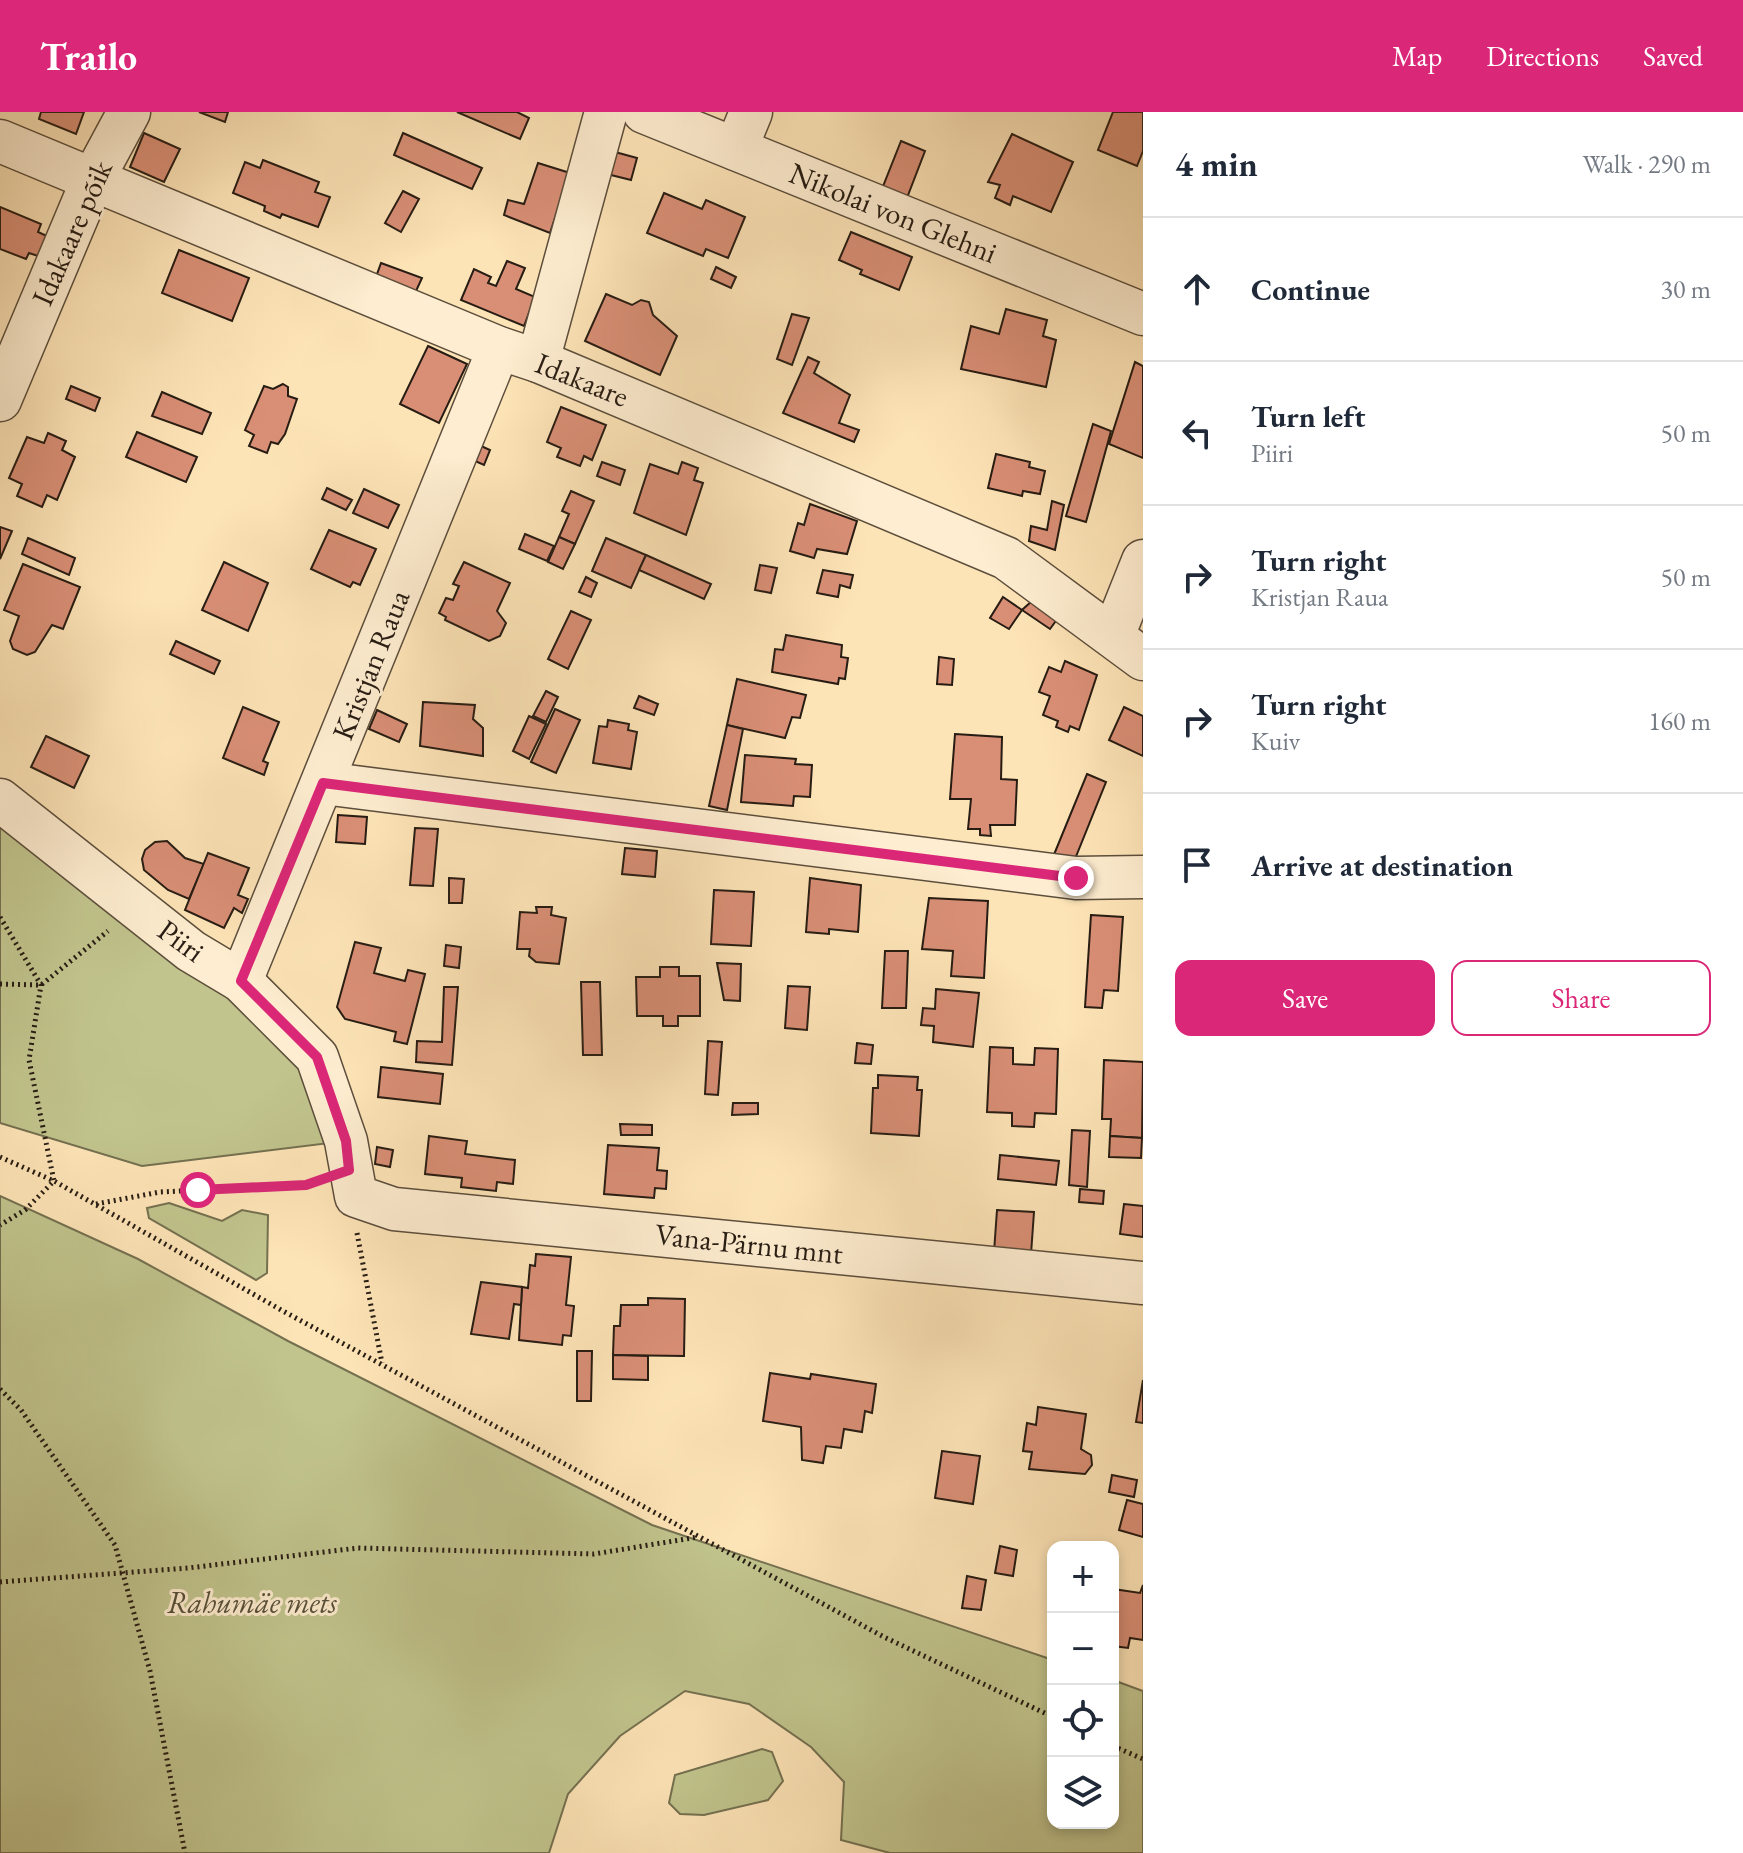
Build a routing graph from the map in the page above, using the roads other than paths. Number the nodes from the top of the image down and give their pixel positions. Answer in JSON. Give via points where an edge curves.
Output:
{"nodes":[{"id":1,"x":129,"y":112,"type":"edge"},
{"id":2,"x":606,"y":112,"type":"edge"},
{"id":3,"x":644,"y":112,"type":"edge"},
{"id":4,"x":743,"y":131,"type":"edge"},
{"id":5,"x":0,"y":141,"type":"edge"},
{"id":6,"x":93,"y":179,"type":"junction"},
{"id":7,"x":1143,"y":314,"type":"edge"},
{"id":8,"x":519,"y":355,"type":"junction"},
{"id":9,"x":0,"y":400,"type":"edge"},
{"id":10,"x":1143,"y":561,"type":"edge"},
{"id":11,"x":1128,"y":648,"type":"edge"},
{"id":12,"x":323,"y":783,"type":"junction"},
{"id":13,"x":0,"y":800,"type":"edge"},
{"id":14,"x":1143,"y":877,"type":"edge"},
{"id":15,"x":241,"y":981,"type":"junction"},
{"id":16,"x":352,"y":1183,"type":"joint"},
{"id":17,"x":1143,"y":1283,"type":"edge"}],
"edges":[{"from":1,"to":6,"type":"street","name":"Idakaare põik"},
{"from":2,"to":8,"type":"street","name":"Kristjan Raua"},
{"from":3,"to":4,"type":"street","name":"Nikolai von Glehni"},
{"from":4,"to":7,"type":"street","name":"Nikolai von Glehni"},
{"from":5,"to":6,"type":"street","name":"Idakaare"},
{"from":6,"to":8,"type":"street","name":"Idakaare"},
{"from":6,"to":9,"type":"street","name":"Idakaare põik"},
{"from":8,"to":11,"type":"street","name":"Idakaare","via":[[1006,558]]},
{"from":8,"to":12,"type":"street","name":"Kristjan Raua"},
{"from":10,"to":11,"type":"street"},
{"from":12,"to":14,"type":"street","via":[[1076,878]]},
{"from":12,"to":15,"type":"street","name":"Kristjan Raua"},
{"from":13,"to":15,"type":"street","name":"Piiri","via":[[191,951]]},
{"from":15,"to":16,"type":"street","name":"Piiri","via":[[317,1057],[346,1141]]},
{"from":16,"to":17,"type":"street","name":"Vana-Pärnu mnt","via":[[394,1209]]}]}
